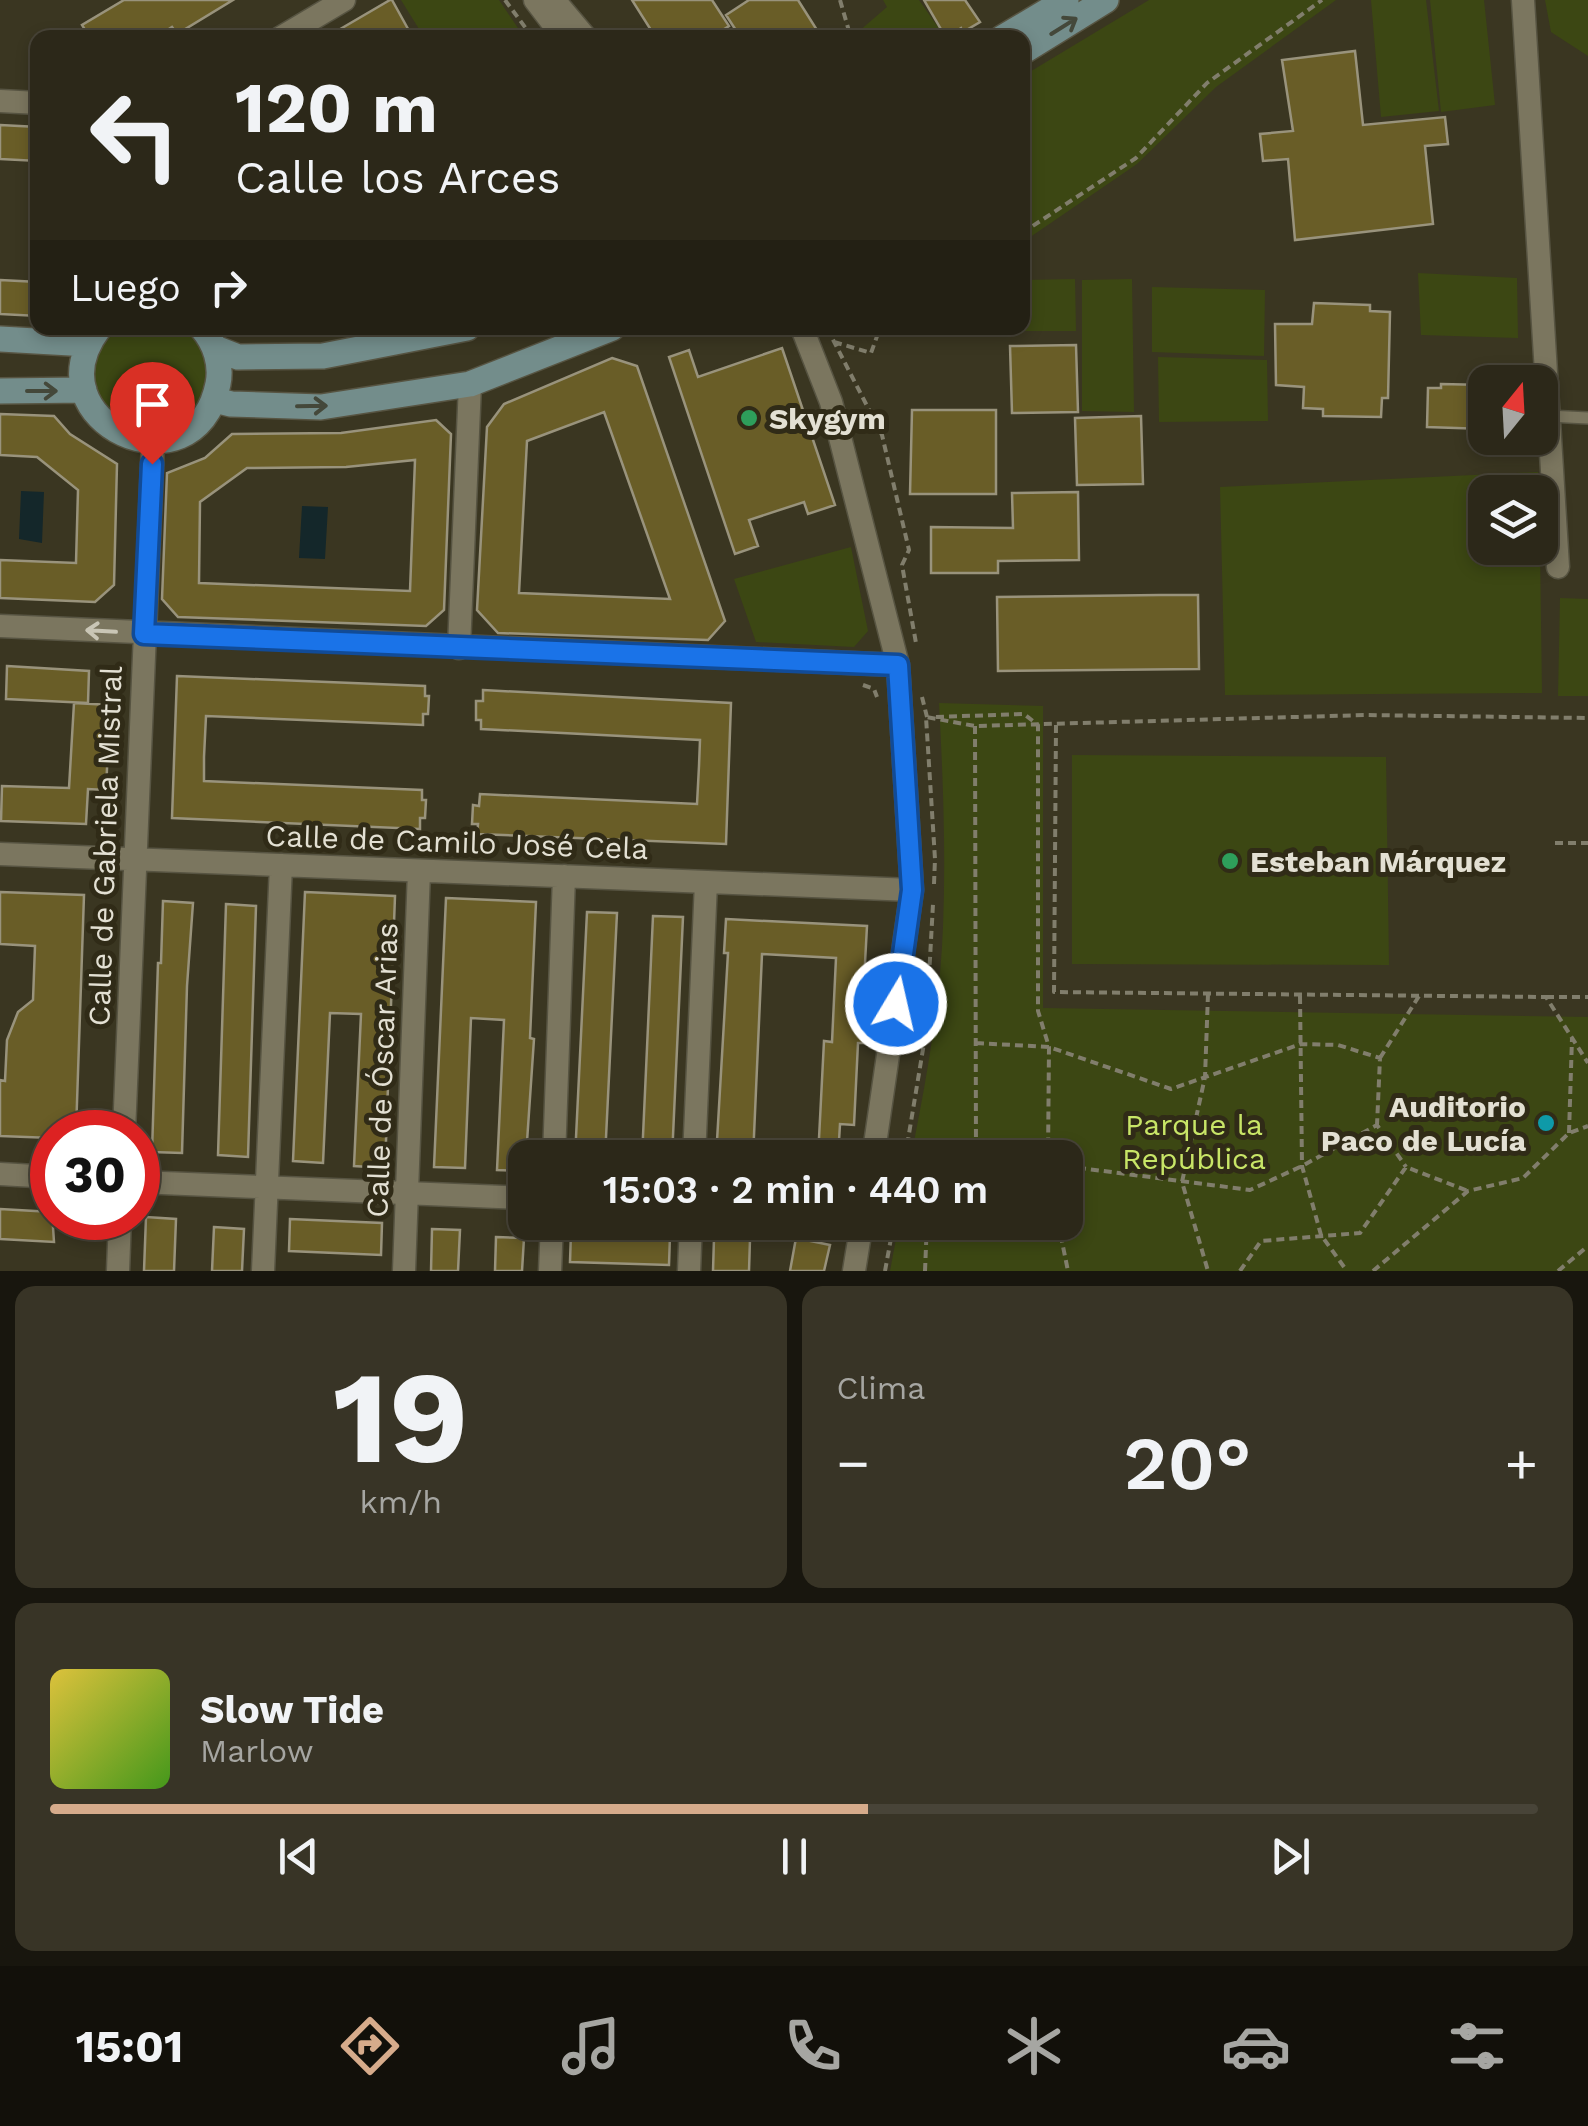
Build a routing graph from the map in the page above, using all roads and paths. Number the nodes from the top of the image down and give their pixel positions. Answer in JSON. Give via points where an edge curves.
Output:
{"nodes":[{"id":1,"x":344,"y":0,"type":"edge"},
{"id":2,"x":505,"y":0,"type":"edge"},
{"id":3,"x":535,"y":0,"type":"edge"},
{"id":4,"x":554,"y":0,"type":"edge"},
{"id":5,"x":840,"y":0,"type":"edge"},
{"id":6,"x":1066,"y":0,"type":"edge"},
{"id":7,"x":1106,"y":0,"type":"edge"},
{"id":8,"x":1322,"y":0,"type":"edge"},
{"id":9,"x":1523,"y":0,"type":"edge"},
{"id":10,"x":293,"y":30,"type":"edge"},
{"id":11,"x":527,"y":30,"type":"edge"},
{"id":12,"x":558,"y":30,"type":"edge"},
{"id":13,"x":579,"y":30,"type":"edge"},
{"id":14,"x":849,"y":30,"type":"edge"},
{"id":15,"x":1015,"y":30,"type":"edge"},
{"id":16,"x":1030,"y":47,"type":"edge"},
{"id":17,"x":0,"y":102,"type":"edge"},
{"id":18,"x":30,"y":103,"type":"edge"},
{"id":19,"x":1030,"y":227,"type":"edge"},
{"id":20,"x":431,"y":335,"type":"edge"},
{"id":21,"x":594,"y":335,"type":"edge"},
{"id":22,"x":805,"y":335,"type":"edge"},
{"id":23,"x":830,"y":335,"type":"edge"},
{"id":24,"x":877,"y":335,"type":"edge"},
{"id":25,"x":94,"y":336,"type":"edge"},
{"id":26,"x":208,"y":338,"type":"edge"},
{"id":27,"x":0,"y":339,"type":"edge"},
{"id":28,"x":834,"y":342,"type":"junction"},
{"id":29,"x":1545,"y":365,"type":"edge"},
{"id":30,"x":470,"y":384,"type":"junction"},
{"id":31,"x":84,"y":390,"type":"junction"},
{"id":32,"x":0,"y":391,"type":"edge"},
{"id":33,"x":215,"y":400,"type":"junction"},
{"id":34,"x":1558,"y":416,"type":"edge"},
{"id":35,"x":1588,"y":418,"type":"edge"},
{"id":36,"x":153,"y":442,"type":"junction"},
{"id":37,"x":1551,"y":455,"type":"edge"},
{"id":38,"x":1558,"y":567,"type":"dead end"},
{"id":39,"x":0,"y":626,"type":"edge"},
{"id":40,"x":144,"y":634,"type":"junction"},
{"id":41,"x":916,"y":644,"type":"dead end"},
{"id":42,"x":459,"y":648,"type":"junction"},
{"id":43,"x":858,"y":663,"type":"junction"},
{"id":44,"x":898,"y":665,"type":"junction"},
{"id":45,"x":922,"y":696,"type":"dead end"},
{"id":46,"x":879,"y":702,"type":"dead end"},
{"id":47,"x":926,"y":717,"type":"junction"},
{"id":48,"x":1588,"y":718,"type":"edge"},
{"id":49,"x":1038,"y":725,"type":"junction"},
{"id":50,"x":1056,"y":725,"type":"junction"},
{"id":51,"x":975,"y":726,"type":"junction"},
{"id":52,"x":1555,"y":843,"type":"dead end"},
{"id":53,"x":1588,"y":844,"type":"edge"},
{"id":54,"x":0,"y":854,"type":"edge"},
{"id":55,"x":135,"y":860,"type":"junction"},
{"id":56,"x":281,"y":865,"type":"junction"},
{"id":57,"x":419,"y":870,"type":"junction"},
{"id":58,"x":564,"y":876,"type":"junction"},
{"id":59,"x":706,"y":882,"type":"junction"},
{"id":60,"x":912,"y":890,"type":"junction"},
{"id":61,"x":1208,"y":994,"type":"junction"},
{"id":62,"x":1300,"y":994,"type":"junction"},
{"id":63,"x":1419,"y":996,"type":"junction"},
{"id":64,"x":1546,"y":996,"type":"junction"},
{"id":65,"x":1588,"y":997,"type":"edge"},
{"id":66,"x":1572,"y":1038,"type":"junction"},
{"id":67,"x":976,"y":1043,"type":"junction"},
{"id":68,"x":1301,"y":1044,"type":"junction"},
{"id":69,"x":1049,"y":1047,"type":"junction"},
{"id":70,"x":1380,"y":1058,"type":"junction"},
{"id":71,"x":1588,"y":1063,"type":"edge"},
{"id":72,"x":1205,"y":1077,"type":"junction"},
{"id":73,"x":125,"y":1110,"type":"edge"},
{"id":74,"x":1376,"y":1125,"type":"junction"},
{"id":75,"x":1588,"y":1126,"type":"edge"},
{"id":76,"x":1568,"y":1133,"type":"junction"},
{"id":77,"x":555,"y":1140,"type":"edge"},
{"id":78,"x":695,"y":1140,"type":"edge"},
{"id":79,"x":876,"y":1140,"type":"edge"},
{"id":80,"x":976,"y":1140,"type":"edge"},
{"id":81,"x":1048,"y":1140,"type":"edge"},
{"id":82,"x":1302,"y":1166,"type":"junction"},
{"id":83,"x":1406,"y":1167,"type":"junction"},
{"id":84,"x":1083,"y":1168,"type":"edge"},
{"id":85,"x":0,"y":1174,"type":"edge"},
{"id":86,"x":30,"y":1176,"type":"edge"},
{"id":87,"x":1182,"y":1182,"type":"junction"},
{"id":88,"x":160,"y":1183,"type":"edge"},
{"id":89,"x":267,"y":1187,"type":"junction"},
{"id":90,"x":1468,"y":1191,"type":"junction"},
{"id":91,"x":406,"y":1193,"type":"junction"},
{"id":92,"x":508,"y":1197,"type":"edge"},
{"id":93,"x":1321,"y":1234,"type":"junction"},
{"id":94,"x":119,"y":1240,"type":"edge"},
{"id":95,"x":551,"y":1240,"type":"edge"},
{"id":96,"x":690,"y":1240,"type":"edge"},
{"id":97,"x":859,"y":1240,"type":"edge"},
{"id":98,"x":891,"y":1240,"type":"edge"},
{"id":99,"x":926,"y":1240,"type":"edge"},
{"id":100,"x":1062,"y":1240,"type":"edge"},
{"id":101,"x":1588,"y":1246,"type":"edge"},
{"id":102,"x":118,"y":1271,"type":"edge"},
{"id":103,"x":264,"y":1271,"type":"edge"},
{"id":104,"x":404,"y":1271,"type":"edge"},
{"id":105,"x":550,"y":1271,"type":"edge"},
{"id":106,"x":689,"y":1271,"type":"edge"},
{"id":107,"x":854,"y":1271,"type":"edge"},
{"id":108,"x":885,"y":1271,"type":"edge"},
{"id":109,"x":924,"y":1271,"type":"edge"},
{"id":110,"x":1068,"y":1271,"type":"edge"},
{"id":111,"x":1208,"y":1271,"type":"edge"},
{"id":112,"x":1240,"y":1271,"type":"edge"},
{"id":113,"x":1346,"y":1271,"type":"edge"},
{"id":114,"x":1373,"y":1271,"type":"edge"},
{"id":115,"x":1558,"y":1271,"type":"edge"}],
"edges":[{"from":1,"to":10,"type":"street"},
{"from":2,"to":11,"type":"path"},
{"from":3,"to":12,"type":"street"},
{"from":4,"to":13,"type":"street"},
{"from":5,"to":14,"type":"path"},
{"from":6,"to":15,"type":"street"},
{"from":16,"to":7,"type":"street","one_way":true},
{"from":8,"to":19,"type":"path","via":[[1207,83],[1136,158]]},
{"from":9,"to":29,"type":"street"},
{"from":17,"to":18,"type":"street"},
{"from":20,"to":26,"type":"street","via":[[323,356],[238,357]]},
{"from":21,"to":30,"type":"street"},
{"from":22,"to":44,"type":"street","via":[[831,402]]},
{"from":23,"to":28,"type":"path"},
{"from":24,"to":28,"type":"path","via":[[871,353]]},
{"from":25,"to":27,"type":"street"},
{"from":25,"to":31,"type":"street","via":[[82,367]]},
{"from":26,"to":33,"type":"street","via":[[220,374]]},
{"from":28,"to":41,"type":"path","via":[[882,435],[909,550],[902,564]]},
{"from":33,"to":30,"type":"street","one_way":true,"via":[[321,407]]},
{"from":30,"to":42,"type":"street"},
{"from":32,"to":31,"type":"street","one_way":true},
{"from":31,"to":36,"type":"street","via":[[110,428]]},
{"from":33,"to":36,"type":"street","via":[[200,422]]},
{"from":34,"to":35,"type":"lane"},
{"from":36,"to":40,"type":"street","name":"Calle de Gabriela Mistral"},
{"from":37,"to":38,"type":"street"},
{"from":40,"to":39,"type":"street","one_way":true},
{"from":40,"to":42,"type":"street"},
{"from":40,"to":55,"type":"street","name":"Calle de Gabriela Mistral"},
{"from":42,"to":43,"type":"street"},
{"from":43,"to":44,"type":"street"},
{"from":43,"to":46,"type":"path","via":[[857,684],[874,689]]},
{"from":44,"to":60,"type":"street"},
{"from":45,"to":47,"type":"path"},
{"from":47,"to":49,"type":"path","via":[[1024,714]]},
{"from":47,"to":51,"type":"path"},
{"from":48,"to":50,"type":"path","via":[[1366,714]]},
{"from":49,"to":50,"type":"path"},
{"from":49,"to":51,"type":"path"},
{"from":49,"to":69,"type":"path","via":[[1038,1011]]},
{"from":50,"to":61,"type":"path","via":[[1054,992]]},
{"from":51,"to":67,"type":"path"},
{"from":52,"to":53,"type":"path"},
{"from":54,"to":55,"type":"street","name":"Calle de Camilo José Cela"},
{"from":55,"to":56,"type":"street","name":"Calle de Camilo José Cela"},
{"from":55,"to":73,"type":"street","name":"Calle de Gabriela Mistral"},
{"from":56,"to":57,"type":"street","name":"Calle de Camilo José Cela"},
{"from":56,"to":89,"type":"street"},
{"from":57,"to":58,"type":"street","name":"Calle de Camilo José Cela"},
{"from":57,"to":91,"type":"street","name":"Calle de Óscar Arias"},
{"from":58,"to":59,"type":"street","name":"Calle de Camilo José Cela"},
{"from":58,"to":77,"type":"street"},
{"from":59,"to":60,"type":"street","name":"Calle de Camilo José Cela"},
{"from":59,"to":78,"type":"street"},
{"from":60,"to":79,"type":"street"},
{"from":61,"to":62,"type":"path"},
{"from":61,"to":72,"type":"path"},
{"from":62,"to":63,"type":"path"},
{"from":62,"to":68,"type":"path"},
{"from":63,"to":64,"type":"path"},
{"from":63,"to":70,"type":"path"},
{"from":64,"to":65,"type":"path"},
{"from":64,"to":66,"type":"path"},
{"from":66,"to":71,"type":"path"},
{"from":66,"to":76,"type":"path"},
{"from":67,"to":69,"type":"path"},
{"from":67,"to":80,"type":"path"},
{"from":68,"to":70,"type":"path","via":[[1338,1045]]},
{"from":68,"to":72,"type":"path"},
{"from":68,"to":82,"type":"path"},
{"from":69,"to":72,"type":"path","via":[[1171,1089]]},
{"from":69,"to":81,"type":"path"},
{"from":70,"to":74,"type":"path"},
{"from":72,"to":87,"type":"path"},
{"from":74,"to":82,"type":"path"},
{"from":74,"to":83,"type":"path"},
{"from":75,"to":76,"type":"path"},
{"from":76,"to":90,"type":"path","via":[[1523,1178]]},
{"from":82,"to":87,"type":"path","via":[[1250,1190]]},
{"from":82,"to":93,"type":"path"},
{"from":83,"to":90,"type":"path"},
{"from":83,"to":93,"type":"path","via":[[1360,1233]]},
{"from":84,"to":87,"type":"path"},
{"from":85,"to":86,"type":"street"},
{"from":87,"to":111,"type":"path"},
{"from":88,"to":89,"type":"street"},
{"from":89,"to":91,"type":"street"},
{"from":89,"to":103,"type":"street"},
{"from":90,"to":114,"type":"path"},
{"from":91,"to":92,"type":"street"},
{"from":91,"to":104,"type":"street","name":"Calle de Óscar Arias"},
{"from":93,"to":112,"type":"path","via":[[1261,1242]]},
{"from":93,"to":113,"type":"path"},
{"from":94,"to":102,"type":"street"},
{"from":95,"to":105,"type":"street"},
{"from":96,"to":106,"type":"street"},
{"from":97,"to":107,"type":"street"},
{"from":98,"to":108,"type":"path"},
{"from":99,"to":109,"type":"path"},
{"from":100,"to":110,"type":"path"},
{"from":101,"to":115,"type":"path"}]}
